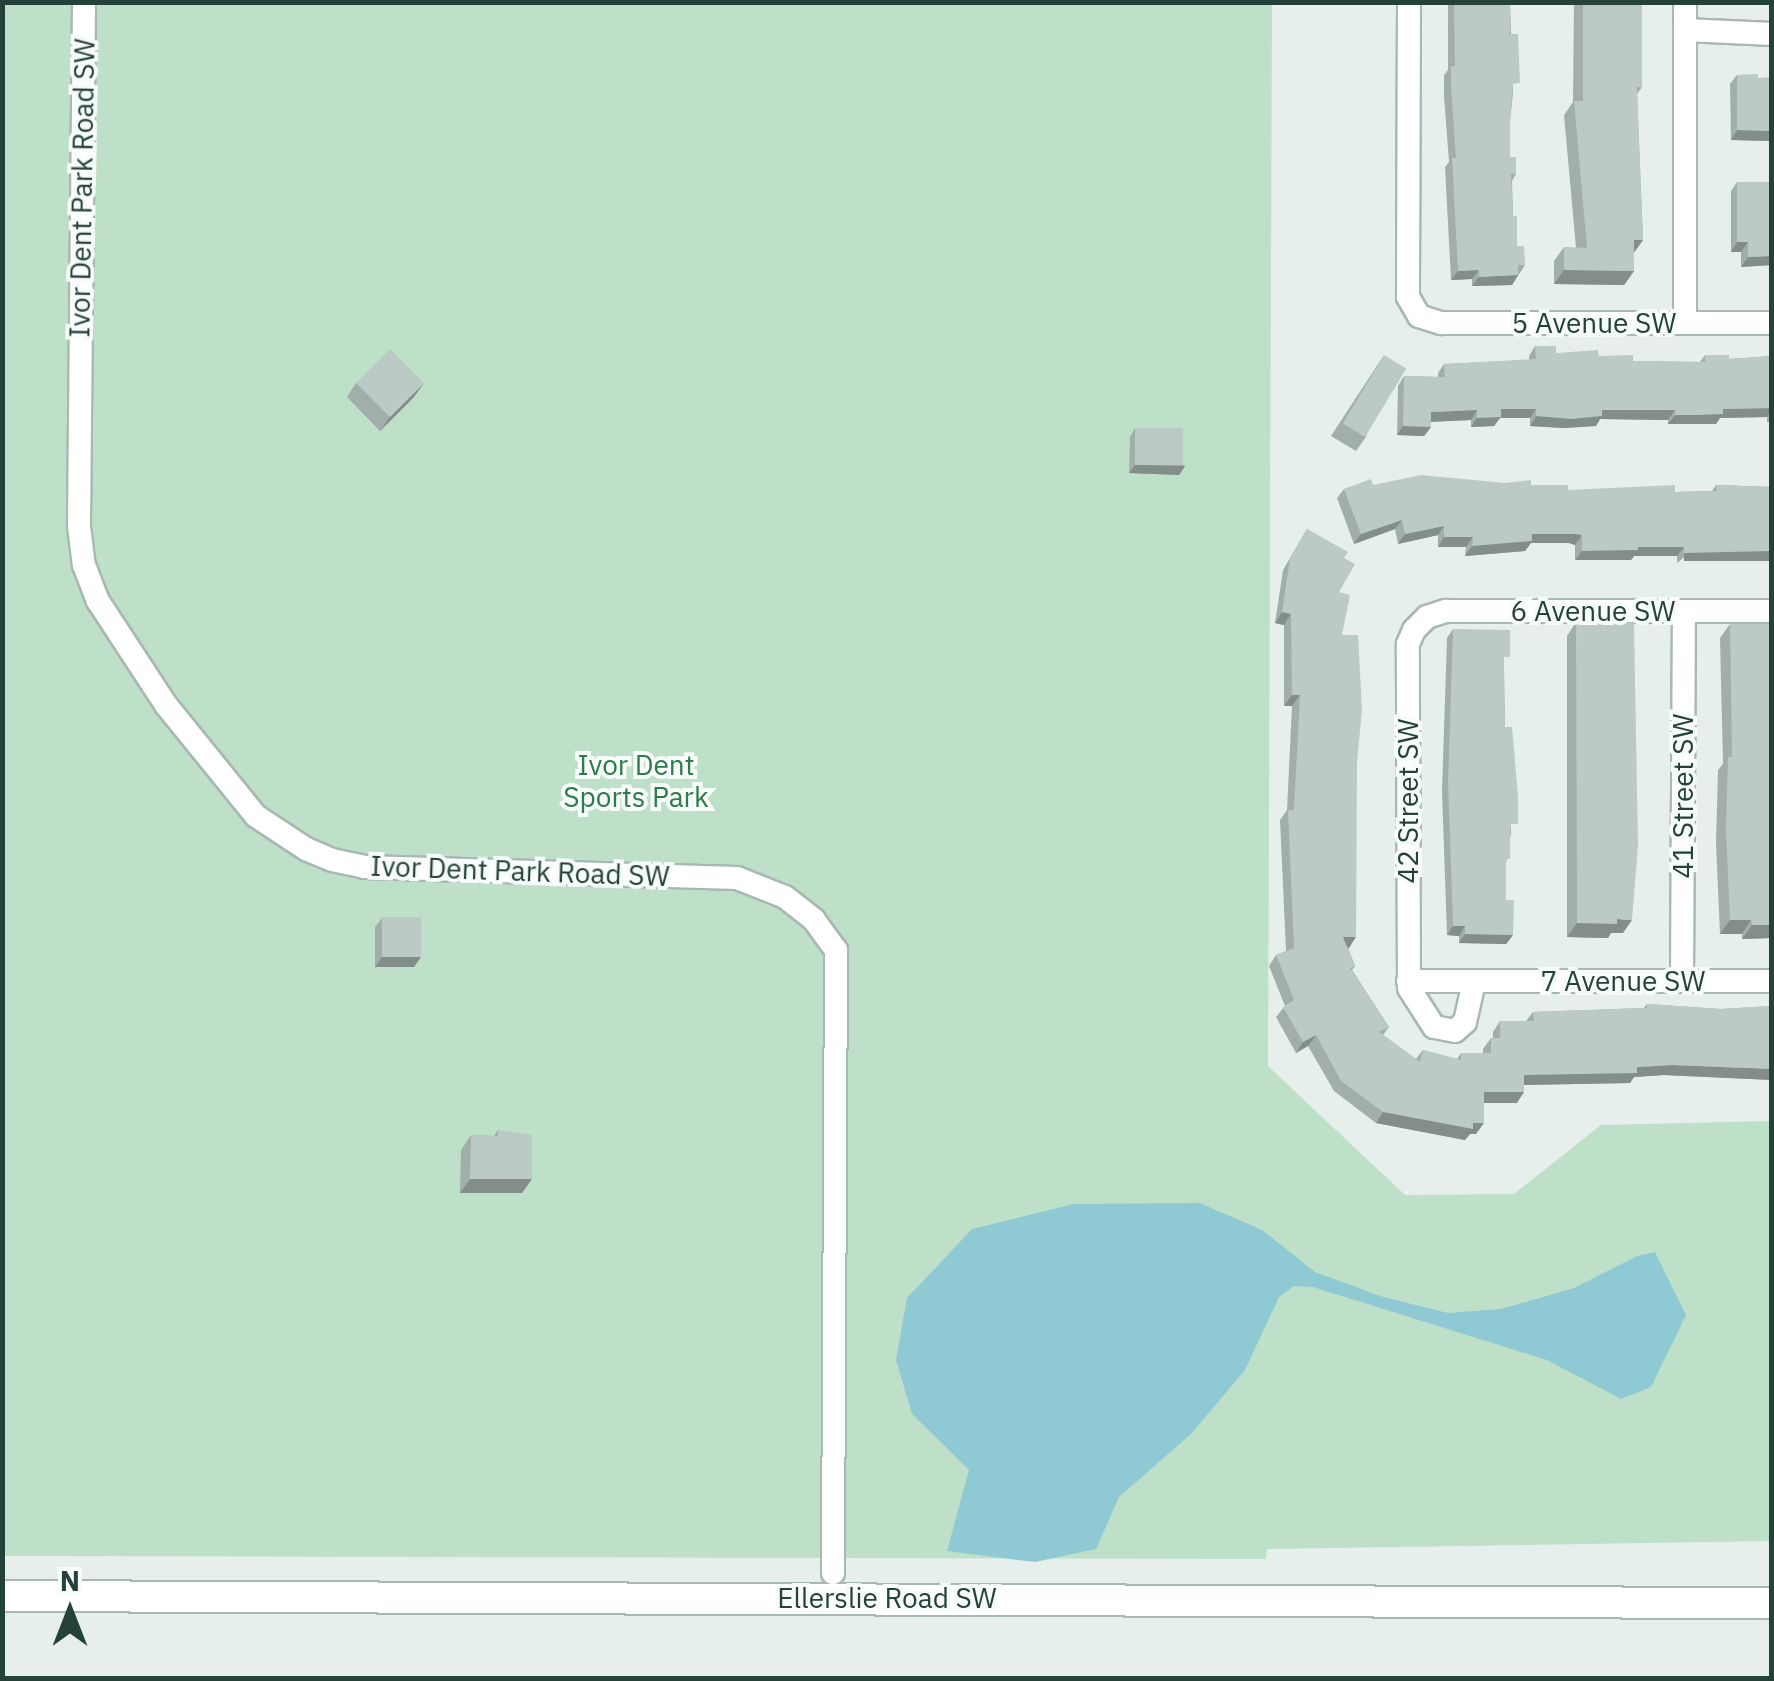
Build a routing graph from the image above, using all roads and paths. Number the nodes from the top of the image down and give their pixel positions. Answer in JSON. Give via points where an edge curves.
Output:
{"nodes":[{"id":1,"x":84,"y":2,"type":"edge"},
{"id":2,"x":1409,"y":2,"type":"edge"},
{"id":3,"x":1685,"y":2,"type":"edge"},
{"id":4,"x":1685,"y":30,"type":"junction"},
{"id":5,"x":1772,"y":34,"type":"edge"},
{"id":6,"x":1685,"y":323,"type":"junction"},
{"id":7,"x":1772,"y":323,"type":"edge"},
{"id":8,"x":1684,"y":612,"type":"junction"},
{"id":9,"x":1772,"y":612,"type":"edge"},
{"id":10,"x":1419,"y":624,"type":"joint"},
{"id":11,"x":1408,"y":981,"type":"junction"},
{"id":12,"x":1682,"y":981,"type":"junction"},
{"id":13,"x":1474,"y":982,"type":"junction"},
{"id":14,"x":1772,"y":982,"type":"edge"},
{"id":15,"x":832,"y":1572,"type":"dead end"},
{"id":16,"x":2,"y":1596,"type":"edge"},
{"id":17,"x":1772,"y":1603,"type":"edge"}],
"edges":[{"from":1,"to":15,"type":"street","name":"Ivor Dent Park Road SW","via":[[79,526],[98,601],[166,705],[256,816],[332,860],[364,867],[737,878],[785,897],[836,950]]},
{"from":2,"to":6,"type":"street","name":"5 Avenue SW","via":[[1408,297],[1419,316],[1441,323]]},
{"from":3,"to":4,"type":"street"},
{"from":4,"to":5,"type":"street"},
{"from":4,"to":6,"type":"street"},
{"from":6,"to":7,"type":"street","name":"5 Avenue SW"},
{"from":8,"to":9,"type":"street","name":"6 Avenue SW"},
{"from":8,"to":10,"type":"street","name":"6 Avenue SW","via":[[1446,612]]},
{"from":8,"to":12,"type":"street","name":"41 Street SW"},
{"from":10,"to":11,"type":"street","name":"42 Street SW","via":[[1408,644]]},
{"from":11,"to":13,"type":"street","name":"7 Avenue SW"},
{"from":11,"to":13,"type":"street","via":[[1426,1018],[1446,1031],[1465,1022]]},
{"from":12,"to":13,"type":"street","name":"7 Avenue SW"},
{"from":12,"to":14,"type":"street","name":"7 Avenue SW"},
{"from":16,"to":17,"type":"main road","name":"Ellerslie Road SW"}]}
